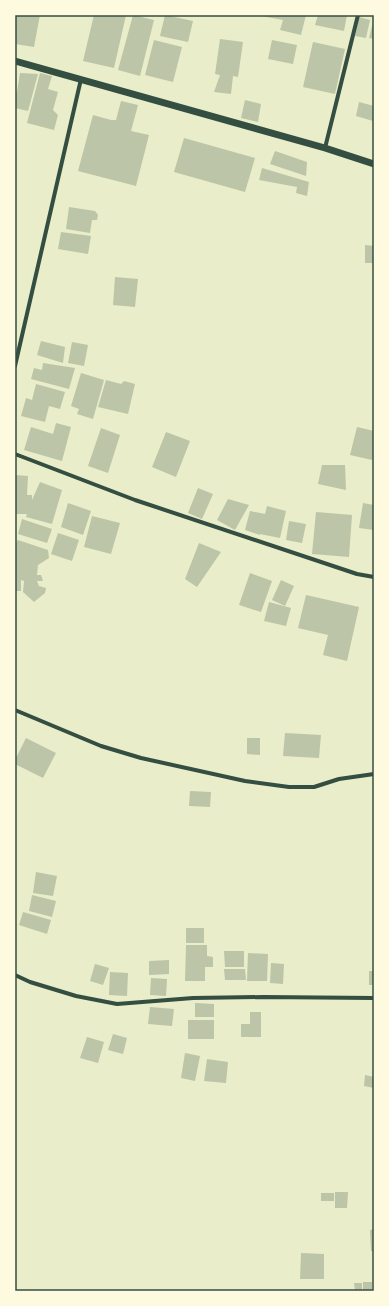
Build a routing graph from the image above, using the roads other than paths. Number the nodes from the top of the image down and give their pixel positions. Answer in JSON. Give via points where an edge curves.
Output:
{"nodes":[{"id":1,"x":358,"y":15,"type":"edge"},
{"id":2,"x":15,"y":61,"type":"edge"},
{"id":3,"x":81,"y":79,"type":"junction"},
{"id":4,"x":325,"y":148,"type":"junction"},
{"id":5,"x":374,"y":164,"type":"edge"},
{"id":6,"x":15,"y":366,"type":"edge"},
{"id":7,"x":15,"y":454,"type":"edge"},
{"id":8,"x":374,"y":577,"type":"edge"},
{"id":9,"x":15,"y":710,"type":"edge"},
{"id":10,"x":374,"y":774,"type":"edge"},
{"id":11,"x":15,"y":974,"type":"edge"},
{"id":12,"x":374,"y":998,"type":"edge"}],
"edges":[{"from":1,"to":4,"type":"street"},
{"from":2,"to":3,"type":"street"},
{"from":3,"to":4,"type":"street"},
{"from":3,"to":6,"type":"street"},
{"from":4,"to":5,"type":"street"},
{"from":7,"to":8,"type":"street","via":[[135,500],[357,574]]},
{"from":9,"to":10,"type":"street","via":[[101,746],[141,758],[245,781],[289,787],[314,787],[339,779]]},
{"from":11,"to":12,"type":"street","via":[[30,982],[76,996],[117,1004],[201,998]]}]}
